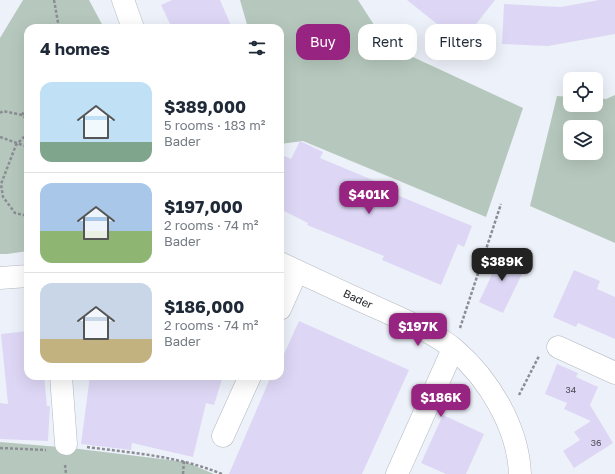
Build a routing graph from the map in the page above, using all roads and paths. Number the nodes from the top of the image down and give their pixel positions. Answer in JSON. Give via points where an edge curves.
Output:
{"nodes":[{"id":1,"x":54,"y":0,"type":"edge"},
{"id":2,"x":123,"y":0,"type":"edge"},
{"id":3,"x":58,"y":24,"type":"edge"},
{"id":4,"x":132,"y":24,"type":"edge"},
{"id":5,"x":24,"y":112,"type":"edge"},
{"id":6,"x":0,"y":113,"type":"edge"},
{"id":7,"x":22,"y":115,"type":"joint"},
{"id":8,"x":0,"y":137,"type":"edge"},
{"id":9,"x":24,"y":137,"type":"edge"},
{"id":10,"x":18,"y":143,"type":"junction"},
{"id":11,"x":24,"y":145,"type":"edge"},
{"id":12,"x":501,"y":204,"type":"dead end"},
{"id":13,"x":24,"y":215,"type":"edge"},
{"id":14,"x":289,"y":267,"type":"edge"},
{"id":15,"x":24,"y":276,"type":"edge"},
{"id":16,"x":0,"y":278,"type":"edge"},
{"id":17,"x":284,"y":290,"type":"edge"},
{"id":18,"x":558,"y":347,"type":"joint"},
{"id":19,"x":453,"y":349,"type":"junction"},
{"id":20,"x":615,"y":373,"type":"edge"},
{"id":21,"x":61,"y":380,"type":"edge"},
{"id":22,"x":248,"y":380,"type":"edge"},
{"id":23,"x":507,"y":418,"type":"junction"},
{"id":24,"x":223,"y":436,"type":"dead end"},
{"id":25,"x":66,"y":444,"type":"junction"},
{"id":26,"x":0,"y":448,"type":"edge"},
{"id":27,"x":184,"y":461,"type":"junction"},
{"id":28,"x":183,"y":474,"type":"edge"},
{"id":29,"x":222,"y":474,"type":"edge"},
{"id":30,"x":398,"y":474,"type":"edge"},
{"id":31,"x":520,"y":474,"type":"edge"}],
"edges":[{"from":1,"to":3,"type":"path"},
{"from":2,"to":4,"type":"street"},
{"from":5,"to":7,"type":"path"},
{"from":6,"to":7,"type":"path","via":[[3,110]]},
{"from":8,"to":10,"type":"path"},
{"from":9,"to":10,"type":"path"},
{"from":10,"to":11,"type":"path"},
{"from":10,"to":13,"type":"path","via":[[1,184],[3,197],[15,213]]},
{"from":12,"to":19,"type":"path"},
{"from":14,"to":17,"type":"street"},
{"from":14,"to":19,"type":"street","name":"Bader","via":[[417,326]]},
{"from":15,"to":16,"type":"street"},
{"from":18,"to":20,"type":"street"},
{"from":18,"to":23,"type":"path","via":[[547,341]]},
{"from":19,"to":23,"type":"street","name":"Bader","via":[[484,380]]},
{"from":19,"to":30,"type":"street"},
{"from":21,"to":25,"type":"street"},
{"from":22,"to":24,"type":"street"},
{"from":23,"to":31,"type":"street","name":"Bader","via":[[520,459]]},
{"from":25,"to":26,"type":"path","via":[[64,452]]},
{"from":25,"to":27,"type":"path"},
{"from":27,"to":28,"type":"path"},
{"from":27,"to":29,"type":"path"}]}
